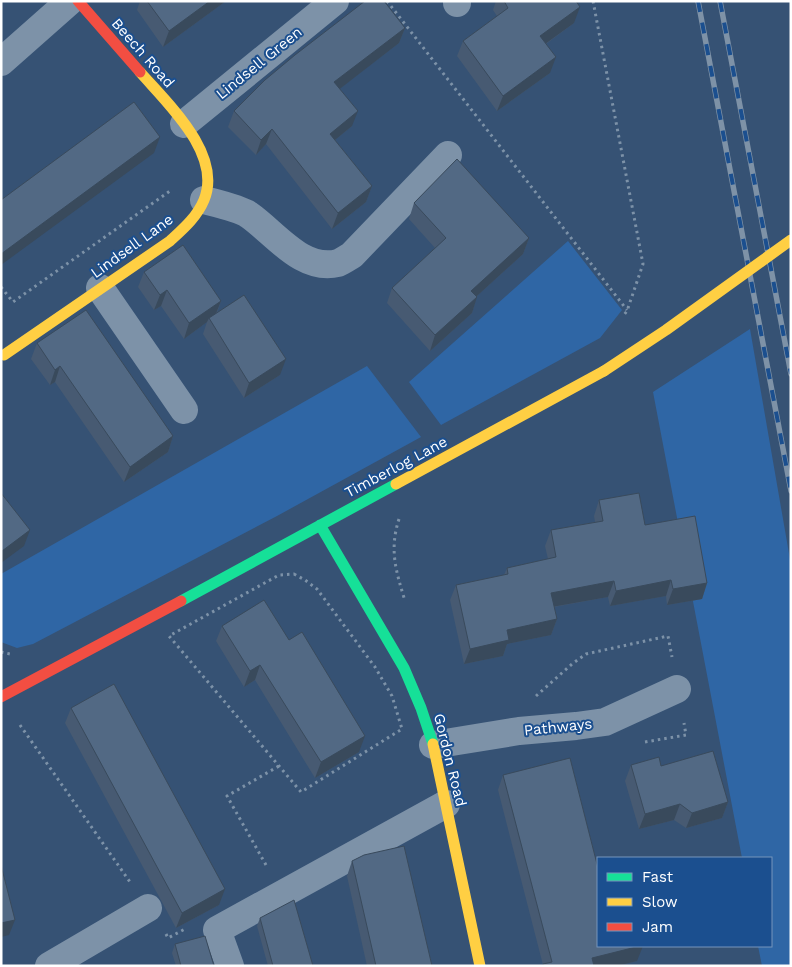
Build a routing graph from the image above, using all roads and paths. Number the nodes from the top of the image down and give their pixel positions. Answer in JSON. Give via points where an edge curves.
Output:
{"nodes":[{"id":1,"x":70,"y":1,"type":"edge"},
{"id":2,"x":78,"y":1,"type":"edge"},
{"id":3,"x":335,"y":1,"type":"edge"},
{"id":4,"x":387,"y":1,"type":"edge"},
{"id":5,"x":593,"y":1,"type":"edge"},
{"id":6,"x":1,"y":62,"type":"edge"},
{"id":7,"x":184,"y":124,"type":"junction"},
{"id":8,"x":448,"y":155,"type":"dead end"},
{"id":9,"x":173,"y":189,"type":"dead end"},
{"id":10,"x":204,"y":200,"type":"junction"},
{"id":11,"x":791,"y":240,"type":"edge"},
{"id":12,"x":1,"y":287,"type":"edge"},
{"id":13,"x":100,"y":288,"type":"junction"},
{"id":14,"x":627,"y":311,"type":"junction"},
{"id":15,"x":622,"y":318,"type":"dead end"},
{"id":16,"x":4,"y":355,"type":"dead end"},
{"id":17,"x":184,"y":410,"type":"dead end"},
{"id":18,"x":320,"y":525,"type":"junction"},
{"id":19,"x":677,"y":689,"type":"dead end"},
{"id":20,"x":1,"y":697,"type":"edge"},
{"id":21,"x":16,"y":718,"type":"dead end"},
{"id":22,"x":433,"y":745,"type":"junction"},
{"id":23,"x":280,"y":766,"type":"junction"},
{"id":24,"x":446,"y":804,"type":"junction"},
{"id":25,"x":271,"y":872,"type":"dead end"},
{"id":26,"x":148,"y":908,"type":"junction"},
{"id":27,"x":193,"y":925,"type":"edge"},
{"id":28,"x":48,"y":966,"type":"edge"},
{"id":29,"x":230,"y":966,"type":"edge"},
{"id":30,"x":480,"y":966,"type":"edge"}],
"edges":[{"from":1,"to":6,"type":"street"},
{"from":2,"to":7,"type":"street","name":"Beech Road"},
{"from":3,"to":7,"type":"street","name":"Lindsell Green"},
{"from":4,"to":14,"type":"path"},
{"from":5,"to":14,"type":"path","via":[[642,264]]},
{"from":7,"to":10,"type":"street","name":"Lindsell Lane","via":[[206,166]]},
{"from":8,"to":10,"type":"street","via":[[352,255],[339,262],[321,264],[301,256],[247,213]]},
{"from":9,"to":12,"type":"path","via":[[13,302]]},
{"from":10,"to":13,"type":"street","name":"Lindsell Lane","via":[[170,241]]},
{"from":11,"to":18,"type":"street","name":"Timberlog Lane","bridge":true,"via":[[604,371]]},
{"from":13,"to":16,"type":"street","name":"Lindsell Lane"},
{"from":13,"to":17,"type":"street"},
{"from":14,"to":15,"type":"path"},
{"from":18,"to":20,"type":"street","name":"Timberlog Lane"},
{"from":18,"to":22,"type":"street","name":"Gordon Road","via":[[404,668]]},
{"from":19,"to":22,"type":"street","name":"Pathways","via":[[605,722]]},
{"from":21,"to":26,"type":"path"},
{"from":22,"to":24,"type":"street","name":"Gordon Road"},
{"from":23,"to":23,"type":"path","via":[[301,792],[402,728],[392,696],[375,667],[316,589],[294,574],[279,575],[169,636]]},
{"from":23,"to":25,"type":"path","via":[[227,796]]},
{"from":24,"to":29,"type":"street","via":[[217,930]]},
{"from":24,"to":30,"type":"street","name":"Gordon Road"},
{"from":26,"to":27,"type":"path","via":[[168,938]]},
{"from":26,"to":28,"type":"street"}]}
